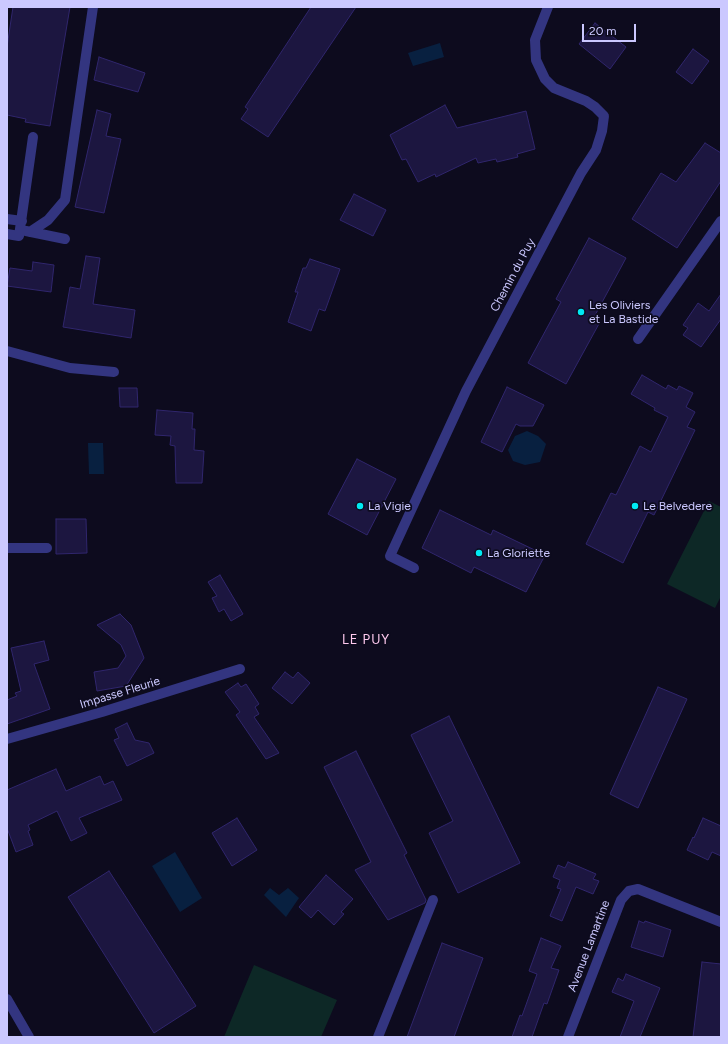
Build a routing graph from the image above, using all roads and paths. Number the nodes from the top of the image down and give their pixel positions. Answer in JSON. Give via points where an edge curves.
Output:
{"nodes":[{"id":1,"x":93,"y":7,"type":"edge"},
{"id":2,"x":548,"y":7,"type":"edge"},
{"id":3,"x":33,"y":137,"type":"dead end"},
{"id":4,"x":7,"y":218,"type":"edge"},
{"id":5,"x":721,"y":221,"type":"edge"},
{"id":6,"x":23,"y":230,"type":"junction"},
{"id":7,"x":7,"y":234,"type":"edge"},
{"id":8,"x":65,"y":239,"type":"dead end"},
{"id":9,"x":638,"y":339,"type":"dead end"},
{"id":10,"x":7,"y":351,"type":"edge"},
{"id":11,"x":114,"y":372,"type":"dead end"},
{"id":12,"x":7,"y":548,"type":"edge"},
{"id":13,"x":47,"y":548,"type":"dead end"},
{"id":14,"x":414,"y":568,"type":"dead end"},
{"id":15,"x":240,"y":669,"type":"dead end"},
{"id":16,"x":7,"y":739,"type":"edge"},
{"id":17,"x":433,"y":900,"type":"dead end"},
{"id":18,"x":721,"y":922,"type":"edge"},
{"id":19,"x":7,"y":999,"type":"edge"},
{"id":20,"x":29,"y":1037,"type":"edge"},
{"id":21,"x":378,"y":1037,"type":"edge"},
{"id":22,"x":568,"y":1037,"type":"edge"}],
"edges":[{"from":1,"to":6,"type":"street","via":[[65,200],[48,220]]},
{"from":2,"to":14,"type":"street","name":"Chemin du Puy","via":[[536,40],[536,60],[545,79],[554,88],[586,101],[604,116],[602,131],[596,150],[581,173],[466,391],[390,556]]},
{"from":3,"to":6,"type":"street"},
{"from":4,"to":6,"type":"street"},
{"from":5,"to":9,"type":"street"},
{"from":6,"to":7,"type":"street"},
{"from":6,"to":8,"type":"street"},
{"from":10,"to":11,"type":"street","via":[[70,368]]},
{"from":12,"to":13,"type":"street"},
{"from":15,"to":16,"type":"street","name":"Impasse Fleurie"},
{"from":17,"to":21,"type":"street"},
{"from":18,"to":22,"type":"street","name":"Avenue Lamartine","via":[[638,889],[629,891],[621,900]]},
{"from":19,"to":20,"type":"street"}]}
